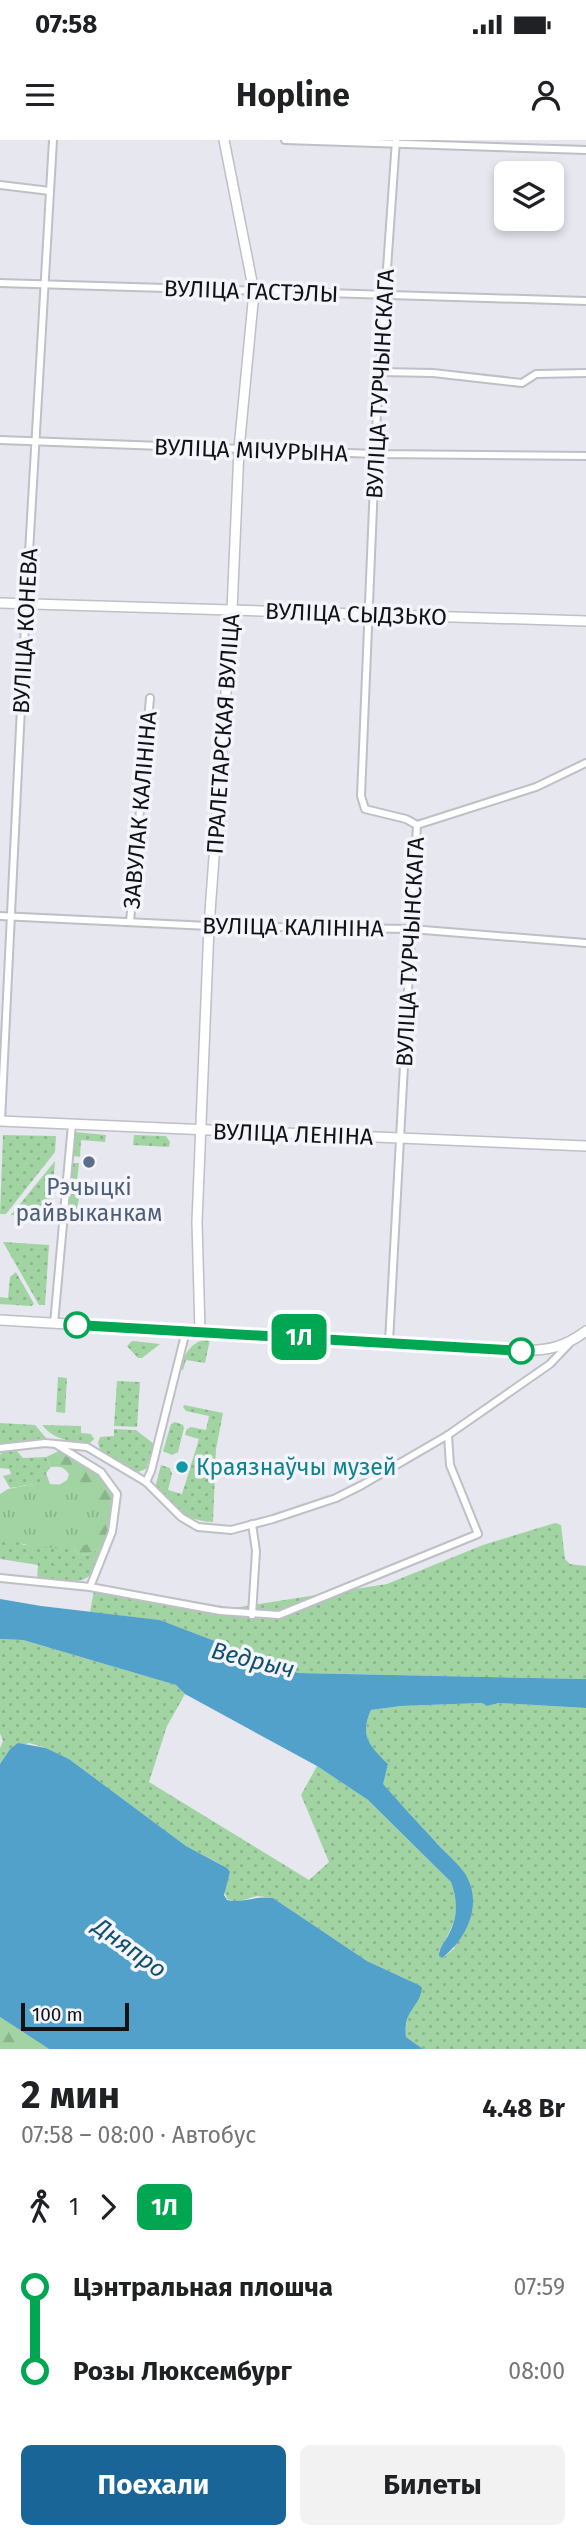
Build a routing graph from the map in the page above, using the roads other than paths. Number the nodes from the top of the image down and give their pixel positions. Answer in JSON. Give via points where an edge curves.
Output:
{"nodes":[{"id":1,"x":53,"y":140,"type":"edge"},
{"id":2,"x":224,"y":140,"type":"edge"},
{"id":3,"x":285,"y":140,"type":"edge"},
{"id":4,"x":396,"y":141,"type":"edge"},
{"id":5,"x":586,"y":150,"type":"edge"},
{"id":6,"x":0,"y":185,"type":"edge"},
{"id":7,"x":50,"y":191,"type":"junction"},
{"id":8,"x":0,"y":283,"type":"edge"},
{"id":9,"x":44,"y":284,"type":"junction"},
{"id":10,"x":254,"y":292,"type":"junction"},
{"id":11,"x":384,"y":295,"type":"junction"},
{"id":12,"x":586,"y":300,"type":"edge"},
{"id":13,"x":380,"y":372,"type":"junction"},
{"id":14,"x":586,"y":373,"type":"edge"},
{"id":15,"x":0,"y":440,"type":"edge"},
{"id":16,"x":35,"y":442,"type":"junction"},
{"id":17,"x":239,"y":449,"type":"junction"},
{"id":18,"x":376,"y":454,"type":"junction"},
{"id":19,"x":586,"y":456,"type":"edge"},
{"id":20,"x":0,"y":603,"type":"edge"},
{"id":21,"x":26,"y":604,"type":"junction"},
{"id":22,"x":232,"y":610,"type":"junction"},
{"id":23,"x":369,"y":615,"type":"junction"},
{"id":24,"x":586,"y":621,"type":"edge"},
{"id":25,"x":150,"y":698,"type":"dead end"},
{"id":26,"x":586,"y":763,"type":"edge"},
{"id":27,"x":417,"y":825,"type":"junction"},
{"id":28,"x":0,"y":916,"type":"edge"},
{"id":29,"x":12,"y":916,"type":"junction"},
{"id":30,"x":130,"y":922,"type":"junction"},
{"id":31,"x":209,"y":926,"type":"junction"},
{"id":32,"x":411,"y":929,"type":"junction"},
{"id":33,"x":586,"y":943,"type":"edge"},
{"id":34,"x":0,"y":1121,"type":"edge"},
{"id":35,"x":72,"y":1125,"type":"junction"},
{"id":36,"x":202,"y":1130,"type":"junction"},
{"id":37,"x":400,"y":1138,"type":"junction"},
{"id":38,"x":586,"y":1146,"type":"edge"},
{"id":39,"x":0,"y":1320,"type":"edge"},
{"id":40,"x":54,"y":1324,"type":"junction"},
{"id":41,"x":186,"y":1331,"type":"junction"},
{"id":42,"x":586,"y":1331,"type":"edge"},
{"id":43,"x":200,"y":1332,"type":"junction"},
{"id":44,"x":388,"y":1342,"type":"junction"},
{"id":45,"x":569,"y":1344,"type":"junction"},
{"id":46,"x":448,"y":1435,"type":"junction"},
{"id":47,"x":55,"y":1444,"type":"junction"},
{"id":48,"x":0,"y":1448,"type":"edge"},
{"id":49,"x":146,"y":1482,"type":"junction"},
{"id":50,"x":252,"y":1524,"type":"junction"},
{"id":51,"x":0,"y":1578,"type":"edge"},
{"id":52,"x":90,"y":1587,"type":"junction"},
{"id":53,"x":252,"y":1615,"type":"junction"}],
"edges":[{"from":1,"to":7,"type":"street","name":"ВУЛІЦА КОНЕВА"},
{"from":2,"to":10,"type":"street","name":"ПРАЛЕТАРСКАЯ ВУЛІЦА"},
{"from":3,"to":4,"type":"street"},
{"from":4,"to":5,"type":"street"},
{"from":4,"to":11,"type":"street","name":"ВУЛІЦА ТУРЧЫНСКАГА"},
{"from":6,"to":7,"type":"street"},
{"from":7,"to":9,"type":"street","name":"ВУЛІЦА КОНЕВА"},
{"from":8,"to":9,"type":"street","name":"ВУЛІЦА ГАСТЭЛЫ"},
{"from":9,"to":10,"type":"street","name":"ВУЛІЦА ГАСТЭЛЫ"},
{"from":9,"to":16,"type":"street","name":"ВУЛІЦА КОНЕВА"},
{"from":10,"to":11,"type":"street","name":"ВУЛІЦА ГАСТЭЛЫ"},
{"from":10,"to":17,"type":"street","name":"ПРАЛЕТАРСКАЯ ВУЛІЦА"},
{"from":11,"to":12,"type":"street","name":"ВУЛІЦА ГАСТЭЛЫ"},
{"from":11,"to":13,"type":"street","name":"ВУЛІЦА ТУРЧЫНСКАГА"},
{"from":13,"to":14,"type":"street","via":[[522,383],[536,374]]},
{"from":13,"to":18,"type":"street","name":"ВУЛІЦА ТУРЧЫНСКАГА"},
{"from":15,"to":16,"type":"street","name":"ВУЛІЦА МІЧУРЫНА"},
{"from":16,"to":17,"type":"street","name":"ВУЛІЦА МІЧУРЫНА"},
{"from":16,"to":21,"type":"street","name":"ВУЛІЦА КОНЕВА"},
{"from":17,"to":18,"type":"street","name":"ВУЛІЦА МІЧУРЫНА"},
{"from":17,"to":22,"type":"street","name":"ПРАЛЕТАРСКАЯ ВУЛІЦА"},
{"from":18,"to":19,"type":"street","name":"ВУЛІЦА МІЧУРЫНА"},
{"from":18,"to":23,"type":"street","name":"ВУЛІЦА ТУРЧЫНСКАГА"},
{"from":20,"to":21,"type":"street","name":"ВУЛІЦА СЫДЗЬКО"},
{"from":21,"to":22,"type":"street","name":"ВУЛІЦА СЫДЗЬКО"},
{"from":21,"to":29,"type":"street","name":"ВУЛІЦА КОНЕВА"},
{"from":22,"to":23,"type":"street","name":"ВУЛІЦА СЫДЗЬКО"},
{"from":22,"to":31,"type":"street","name":"ПРАЛЕТАРСКАЯ ВУЛІЦА"},
{"from":23,"to":24,"type":"street","name":"ВУЛІЦА СЫДЗЬКО"},
{"from":23,"to":27,"type":"street","name":"ВУЛІЦА ТУРЧЫНСКАГА","via":[[361,796],[365,810]]},
{"from":25,"to":30,"type":"street","name":"ЗАВУЛАК КАЛІНІНА"},
{"from":26,"to":27,"type":"street","via":[[536,787]]},
{"from":27,"to":32,"type":"street","name":"ВУЛІЦА ТУРЧЫНСКАГА"},
{"from":28,"to":29,"type":"street","name":"ВУЛІЦА КАЛІНІНА"},
{"from":29,"to":30,"type":"street","name":"ВУЛІЦА КАЛІНІНА"},
{"from":29,"to":34,"type":"street","name":"ВУЛІЦА КОНЕВА"},
{"from":30,"to":31,"type":"street","name":"ВУЛІЦА КАЛІНІНА"},
{"from":31,"to":32,"type":"street","name":"ВУЛІЦА КАЛІНІНА"},
{"from":31,"to":36,"type":"street","name":"ПРАЛЕТАРСКАЯ ВУЛІЦА"},
{"from":32,"to":33,"type":"street","name":"ВУЛІЦА КАЛІНІНА"},
{"from":32,"to":37,"type":"street","name":"ВУЛІЦА ТУРЧЫНСКАГА"},
{"from":34,"to":35,"type":"street","name":"ВУЛІЦА ЛЕНІНА"},
{"from":35,"to":36,"type":"street","name":"ВУЛІЦА ЛЕНІНА"},
{"from":35,"to":40,"type":"street"},
{"from":36,"to":37,"type":"street","name":"ВУЛІЦА ЛЕНІНА"},
{"from":36,"to":43,"type":"street","name":"ПРАЛЕТАРСКАЯ ВУЛІЦА","via":[[197,1222]]},
{"from":37,"to":38,"type":"street","name":"ВУЛІЦА ЛЕНІНА"},
{"from":37,"to":44,"type":"street","name":"ВУЛІЦА ТУРЧЫНСКАГА"},
{"from":39,"to":40,"type":"street"},
{"from":40,"to":41,"type":"street"},
{"from":41,"to":43,"type":"street"},
{"from":41,"to":49,"type":"street"},
{"from":42,"to":45,"type":"street"},
{"from":43,"to":44,"type":"street"},
{"from":44,"to":45,"type":"street","via":[[521,1351]]},
{"from":45,"to":46,"type":"street","via":[[550,1364]]},
{"from":46,"to":50,"type":"street","via":[[336,1498]]},
{"from":46,"to":53,"type":"street","via":[[450,1465],[478,1534],[279,1615]]},
{"from":47,"to":48,"type":"street"},
{"from":47,"to":49,"type":"street","via":[[97,1451]]},
{"from":47,"to":52,"type":"street","via":[[101,1472],[117,1494],[112,1532]]},
{"from":49,"to":50,"type":"street","via":[[181,1517],[198,1527],[231,1530]]},
{"from":50,"to":53,"type":"street","via":[[256,1551]]},
{"from":51,"to":52,"type":"street"},
{"from":52,"to":53,"type":"street"}]}
